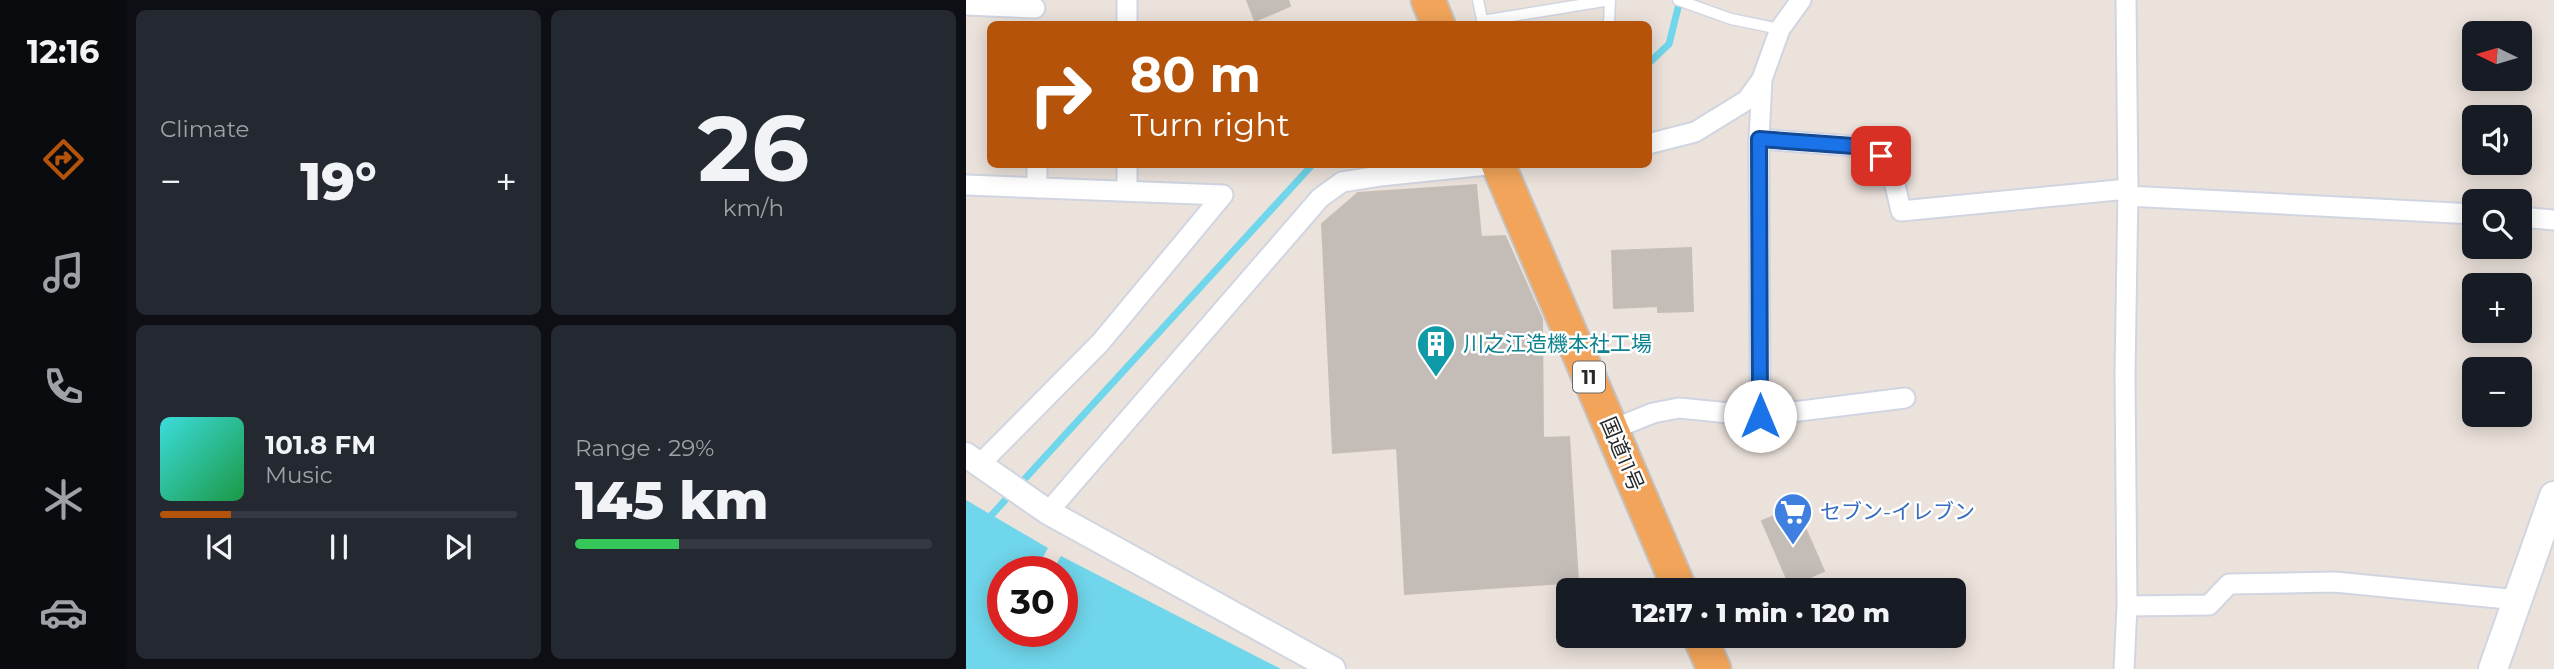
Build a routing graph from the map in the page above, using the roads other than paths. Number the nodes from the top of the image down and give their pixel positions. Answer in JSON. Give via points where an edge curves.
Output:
{"nodes":[{"id":1,"x":1127,"y":0,"type":"edge"},
{"id":2,"x":1428,"y":0,"type":"edge"},
{"id":3,"x":1478,"y":0,"type":"edge"},
{"id":4,"x":1610,"y":0,"type":"edge"},
{"id":5,"x":1678,"y":0,"type":"edge"},
{"id":6,"x":1801,"y":0,"type":"edge"},
{"id":7,"x":2126,"y":0,"type":"edge"},
{"id":8,"x":966,"y":5,"type":"edge"},
{"id":9,"x":1035,"y":11,"type":"edge"},
{"id":10,"x":1127,"y":21,"type":"edge"},
{"id":11,"x":1437,"y":21,"type":"edge"},
{"id":12,"x":1483,"y":21,"type":"edge"},
{"id":13,"x":1494,"y":21,"type":"edge"},
{"id":14,"x":1609,"y":21,"type":"edge"},
{"id":15,"x":1780,"y":29,"type":"junction"},
{"id":16,"x":1762,"y":79,"type":"junction"},
{"id":17,"x":1759,"y":139,"type":"junction"},
{"id":18,"x":1652,"y":143,"type":"edge"},
{"id":19,"x":1037,"y":168,"type":"edge"},
{"id":20,"x":1127,"y":168,"type":"edge"},
{"id":21,"x":1459,"y":168,"type":"edge"},
{"id":22,"x":1500,"y":168,"type":"edge"},
{"id":23,"x":966,"y":185,"type":"edge"},
{"id":24,"x":1037,"y":188,"type":"junction"},
{"id":25,"x":1127,"y":191,"type":"junction"},
{"id":26,"x":2128,"y":193,"type":"junction"},
{"id":27,"x":2462,"y":213,"type":"edge"},
{"id":28,"x":2532,"y":218,"type":"edge"},
{"id":29,"x":2554,"y":220,"type":"edge"},
{"id":30,"x":1905,"y":398,"type":"dead end"},
{"id":31,"x":1760,"y":416,"type":"junction"},
{"id":32,"x":1611,"y":430,"type":"junction"},
{"id":33,"x":974,"y":459,"type":"edge"},
{"id":34,"x":2554,"y":496,"type":"edge"},
{"id":35,"x":1048,"y":512,"type":"junction"},
{"id":36,"x":1675,"y":578,"type":"edge"},
{"id":37,"x":2518,"y":600,"type":"junction"},
{"id":38,"x":2127,"y":606,"type":"junction"},
{"id":39,"x":1705,"y":648,"type":"edge"},
{"id":40,"x":1333,"y":669,"type":"edge"},
{"id":41,"x":1714,"y":669,"type":"edge"},
{"id":42,"x":2124,"y":669,"type":"edge"},
{"id":43,"x":2493,"y":669,"type":"edge"}],
"edges":[{"from":1,"to":10,"type":"street"},
{"from":2,"to":11,"type":"highway"},
{"from":3,"to":12,"type":"lane"},
{"from":4,"to":13,"type":"lane"},
{"from":4,"to":14,"type":"lane"},
{"from":5,"to":15,"type":"lane","via":[[1731,19]]},
{"from":6,"to":15,"type":"street"},
{"from":7,"to":26,"type":"street"},
{"from":8,"to":9,"type":"street"},
{"from":15,"to":16,"type":"street"},
{"from":16,"to":17,"type":"street"},
{"from":16,"to":18,"type":"street","via":[[1747,100],[1695,132]]},
{"from":17,"to":26,"type":"street","via":[[1867,147],[1881,156],[1892,173],[1901,211]]},
{"from":17,"to":31,"type":"street"},
{"from":19,"to":24,"type":"street"},
{"from":20,"to":25,"type":"street"},
{"from":21,"to":35,"type":"street","via":[[1342,182],[1320,198]]},
{"from":22,"to":32,"type":"highway","name":"国道11号","number":"11"},
{"from":23,"to":24,"type":"street"},
{"from":24,"to":25,"type":"street"},
{"from":25,"to":33,"type":"street","via":[[1223,195],[1100,342]]},
{"from":26,"to":27,"type":"street"},
{"from":26,"to":38,"type":"street"},
{"from":28,"to":29,"type":"street"},
{"from":30,"to":31,"type":"street"},
{"from":31,"to":32,"type":"street","via":[[1679,408]]},
{"from":32,"to":36,"type":"highway","name":"国道11号","number":"11"},
{"from":33,"to":35,"type":"street"},
{"from":34,"to":37,"type":"main road"},
{"from":35,"to":40,"type":"street"},
{"from":37,"to":38,"type":"street","via":[[2335,582],[2229,584],[2209,605]]},
{"from":37,"to":43,"type":"main road"},
{"from":38,"to":42,"type":"street"},
{"from":39,"to":41,"type":"highway"}]}
